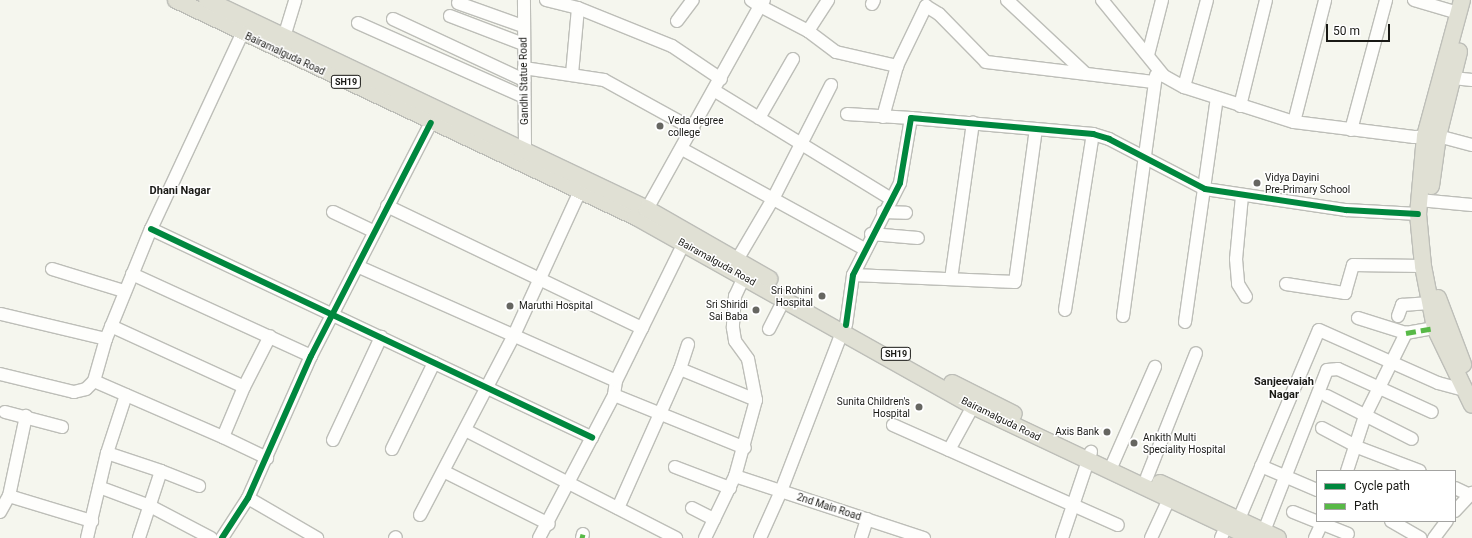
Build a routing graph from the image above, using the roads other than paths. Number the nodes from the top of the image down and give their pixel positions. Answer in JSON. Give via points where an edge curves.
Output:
{"nodes":[{"id":1,"x":176,"y":0,"type":"edge"},
{"id":2,"x":207,"y":0,"type":"edge"},
{"id":3,"x":295,"y":0,"type":"edge"},
{"id":4,"x":524,"y":0,"type":"edge"},
{"id":5,"x":546,"y":0,"type":"edge"},
{"id":6,"x":693,"y":0,"type":"edge"},
{"id":7,"x":828,"y":0,"type":"edge"},
{"id":8,"x":1007,"y":0,"type":"edge"},
{"id":9,"x":1102,"y":0,"type":"edge"},
{"id":10,"x":1162,"y":0,"type":"edge"},
{"id":11,"x":1208,"y":0,"type":"edge"},
{"id":12,"x":1266,"y":0,"type":"edge"},
{"id":13,"x":1325,"y":0,"type":"edge"},
{"id":14,"x":1386,"y":0,"type":"edge"},
{"id":15,"x":1414,"y":0,"type":"edge"},
{"id":16,"x":458,"y":2,"type":"dead end"},
{"id":17,"x":758,"y":2,"type":"edge"},
{"id":18,"x":1472,"y":2,"type":"edge"},
{"id":19,"x":927,"y":3,"type":"edge"},
{"id":20,"x":1113,"y":4,"type":"edge"},
{"id":21,"x":1460,"y":6,"type":"edge"},
{"id":22,"x":578,"y":8,"type":"junction"},
{"id":23,"x":450,"y":16,"type":"dead end"},
{"id":24,"x":393,"y":19,"type":"dead end"},
{"id":25,"x":677,"y":21,"type":"dead end"},
{"id":26,"x":358,"y":23,"type":"dead end"},
{"id":27,"x":524,"y":26,"type":"junction"},
{"id":28,"x":808,"y":31,"type":"junction"},
{"id":29,"x":242,"y":34,"type":"junction"},
{"id":30,"x":284,"y":37,"type":"junction"},
{"id":31,"x":523,"y":44,"type":"junction"},
{"id":32,"x":1148,"y":56,"type":"junction"},
{"id":33,"x":793,"y":60,"type":"dead end"},
{"id":34,"x":897,"y":66,"type":"junction"},
{"id":35,"x":524,"y":68,"type":"junction"},
{"id":36,"x":1157,"y":68,"type":"junction"},
{"id":37,"x":572,"y":74,"type":"junction"},
{"id":38,"x":1086,"y":74,"type":"junction"},
{"id":39,"x":1453,"y":78,"type":"junction"},
{"id":40,"x":721,"y":79,"type":"junction"},
{"id":41,"x":524,"y":80,"type":"junction"},
{"id":42,"x":1472,"y":80,"type":"edge"},
{"id":43,"x":1154,"y":82,"type":"junction"},
{"id":44,"x":831,"y":85,"type":"dead end"},
{"id":45,"x":1184,"y":86,"type":"junction"},
{"id":46,"x":715,"y":91,"type":"junction"},
{"id":47,"x":524,"y":97,"type":"junction"},
{"id":48,"x":1217,"y":98,"type":"junction"},
{"id":49,"x":1240,"y":106,"type":"junction"},
{"id":50,"x":847,"y":114,"type":"dead end"},
{"id":51,"x":883,"y":117,"type":"junction"},
{"id":52,"x":759,"y":118,"type":"junction"},
{"id":53,"x":911,"y":118,"type":"junction"},
{"id":54,"x":1294,"y":122,"type":"junction"},
{"id":55,"x":431,"y":123,"type":"junction"},
{"id":56,"x":973,"y":123,"type":"junction"},
{"id":57,"x":693,"y":129,"type":"junction"},
{"id":58,"x":1036,"y":129,"type":"junction"},
{"id":59,"x":1351,"y":130,"type":"junction"},
{"id":60,"x":1093,"y":134,"type":"junction"},
{"id":61,"x":1432,"y":136,"type":"junction"},
{"id":62,"x":802,"y":145,"type":"junction"},
{"id":63,"x":1472,"y":145,"type":"edge"},
{"id":64,"x":682,"y":149,"type":"junction"},
{"id":65,"x":522,"y":154,"type":"junction"},
{"id":66,"x":1143,"y":159,"type":"junction"},
{"id":67,"x":1205,"y":189,"type":"junction"},
{"id":68,"x":580,"y":191,"type":"junction"},
{"id":69,"x":1242,"y":196,"type":"junction"},
{"id":70,"x":773,"y":199,"type":"junction"},
{"id":71,"x":891,"y":199,"type":"junction"},
{"id":72,"x":1422,"y":205,"type":"junction"},
{"id":73,"x":1472,"y":205,"type":"edge"},
{"id":74,"x":387,"y":206,"type":"junction"},
{"id":75,"x":647,"y":209,"type":"junction"},
{"id":76,"x":333,"y":212,"type":"dead end"},
{"id":77,"x":883,"y":212,"type":"junction"},
{"id":78,"x":906,"y":213,"type":"dead end"},
{"id":79,"x":151,"y":229,"type":"junction"},
{"id":80,"x":373,"y":231,"type":"junction"},
{"id":81,"x":871,"y":234,"type":"junction"},
{"id":82,"x":918,"y":238,"type":"dead end"},
{"id":83,"x":684,"y":244,"type":"junction"},
{"id":84,"x":863,"y":248,"type":"junction"},
{"id":85,"x":737,"y":260,"type":"junction"},
{"id":86,"x":357,"y":266,"type":"junction"},
{"id":87,"x":1423,"y":266,"type":"junction"},
{"id":88,"x":52,"y":268,"type":"dead end"},
{"id":89,"x":132,"y":274,"type":"junction"},
{"id":90,"x":853,"y":275,"type":"junction"},
{"id":91,"x":744,"y":277,"type":"junction"},
{"id":92,"x":951,"y":279,"type":"junction"},
{"id":93,"x":538,"y":281,"type":"junction"},
{"id":94,"x":1286,"y":284,"type":"dead end"},
{"id":95,"x":124,"y":291,"type":"junction"},
{"id":96,"x":1246,"y":297,"type":"dead end"},
{"id":97,"x":784,"y":299,"type":"junction"},
{"id":98,"x":1430,"y":303,"type":"junction"},
{"id":99,"x":1065,"y":310,"type":"dead end"},
{"id":100,"x":1,"y":314,"type":"dead end"},
{"id":101,"x":332,"y":316,"type":"junction"},
{"id":102,"x":1123,"y":316,"type":"dead end"},
{"id":103,"x":1398,"y":316,"type":"dead end"},
{"id":104,"x":1358,"y":318,"type":"dead end"},
{"id":105,"x":1185,"y":322,"type":"dead end"},
{"id":106,"x":111,"y":326,"type":"junction"},
{"id":107,"x":642,"y":328,"type":"junction"},
{"id":108,"x":844,"y":328,"type":"junction"},
{"id":109,"x":1435,"y":328,"type":"junction"},
{"id":110,"x":769,"y":330,"type":"dead end"},
{"id":111,"x":1406,"y":333,"type":"junction"},
{"id":112,"x":514,"y":335,"type":"junction"},
{"id":113,"x":270,"y":336,"type":"junction"},
{"id":114,"x":381,"y":337,"type":"junction"},
{"id":115,"x":106,"y":339,"type":"junction"},
{"id":116,"x":688,"y":344,"type":"dead end"},
{"id":117,"x":1196,"y":353,"type":"dead end"},
{"id":118,"x":311,"y":356,"type":"junction"},
{"id":119,"x":1392,"y":360,"type":"junction"},
{"id":120,"x":434,"y":363,"type":"junction"},
{"id":121,"x":1156,"y":367,"type":"dead end"},
{"id":122,"x":680,"y":369,"type":"junction"},
{"id":123,"x":0,"y":374,"type":"edge"},
{"id":124,"x":94,"y":380,"type":"junction"},
{"id":125,"x":616,"y":381,"type":"junction"},
{"id":126,"x":244,"y":388,"type":"junction"},
{"id":127,"x":486,"y":388,"type":"junction"},
{"id":128,"x":1468,"y":388,"type":"edge"},
{"id":129,"x":1378,"y":389,"type":"junction"},
{"id":130,"x":126,"y":395,"type":"junction"},
{"id":131,"x":614,"y":395,"type":"junction"},
{"id":132,"x":1327,"y":396,"type":"dead end"},
{"id":133,"x":756,"y":400,"type":"junction"},
{"id":134,"x":1472,"y":405,"type":"edge"},
{"id":135,"x":973,"y":406,"type":"junction"},
{"id":136,"x":5,"y":412,"type":"dead end"},
{"id":137,"x":1432,"y":412,"type":"dead end"},
{"id":138,"x":660,"y":414,"type":"junction"},
{"id":139,"x":26,"y":416,"type":"junction"},
{"id":140,"x":1365,"y":416,"type":"junction"},
{"id":141,"x":893,"y":425,"type":"dead end"},
{"id":142,"x":62,"y":427,"type":"dead end"},
{"id":143,"x":1322,"y":428,"type":"dead end"},
{"id":144,"x":467,"y":431,"type":"junction"},
{"id":145,"x":592,"y":436,"type":"junction"},
{"id":146,"x":223,"y":437,"type":"junction"},
{"id":147,"x":1412,"y":439,"type":"dead end"},
{"id":148,"x":333,"y":440,"type":"dead end"},
{"id":149,"x":1357,"y":447,"type":"junction"},
{"id":150,"x":745,"y":448,"type":"junction"},
{"id":151,"x":392,"y":449,"type":"dead end"},
{"id":152,"x":949,"y":450,"type":"junction"},
{"id":153,"x":107,"y":453,"type":"junction"},
{"id":154,"x":1089,"y":456,"type":"junction"},
{"id":155,"x":267,"y":458,"type":"junction"},
{"id":156,"x":1113,"y":463,"type":"junction"},
{"id":157,"x":1261,"y":466,"type":"junction"},
{"id":158,"x":675,"y":467,"type":"dead end"},
{"id":159,"x":1349,"y":470,"type":"edge"},
{"id":160,"x":1417,"y":470,"type":"edge"},
{"id":161,"x":161,"y":471,"type":"junction"},
{"id":162,"x":445,"y":472,"type":"junction"},
{"id":163,"x":1284,"y":473,"type":"junction"},
{"id":164,"x":735,"y":476,"type":"junction"},
{"id":165,"x":1147,"y":477,"type":"junction"},
{"id":166,"x":570,"y":484,"type":"junction"},
{"id":167,"x":199,"y":486,"type":"dead end"},
{"id":168,"x":99,"y":487,"type":"junction"},
{"id":169,"x":730,"y":488,"type":"junction"},
{"id":170,"x":1456,"y":488,"type":"edge"},
{"id":171,"x":1316,"y":489,"type":"edge"},
{"id":172,"x":781,"y":491,"type":"junction"},
{"id":173,"x":1470,"y":494,"type":"edge"},
{"id":174,"x":8,"y":496,"type":"junction"},
{"id":175,"x":248,"y":498,"type":"junction"},
{"id":176,"x":1169,"y":499,"type":"junction"},
{"id":177,"x":1072,"y":504,"type":"junction"},
{"id":178,"x":150,"y":506,"type":"junction"},
{"id":179,"x":618,"y":508,"type":"junction"},
{"id":180,"x":692,"y":508,"type":"dead end"},
{"id":181,"x":1456,"y":510,"type":"edge"},
{"id":182,"x":0,"y":512,"type":"edge"},
{"id":183,"x":1293,"y":512,"type":"dead end"},
{"id":184,"x":420,"y":515,"type":"dead end"},
{"id":185,"x":714,"y":519,"type":"junction"},
{"id":186,"x":867,"y":519,"type":"junction"},
{"id":187,"x":1316,"y":520,"type":"edge"},
{"id":188,"x":92,"y":521,"type":"junction"},
{"id":189,"x":1322,"y":522,"type":"edge"},
{"id":190,"x":1393,"y":522,"type":"edge"},
{"id":191,"x":1446,"y":522,"type":"edge"},
{"id":192,"x":549,"y":524,"type":"junction"},
{"id":193,"x":1118,"y":525,"type":"dead end"},
{"id":194,"x":1229,"y":527,"type":"edge"},
{"id":195,"x":1348,"y":534,"type":"dead end"},
{"id":196,"x":1265,"y":536,"type":"edge"},
{"id":197,"x":87,"y":538,"type":"edge"},
{"id":198,"x":139,"y":538,"type":"edge"},
{"id":199,"x":211,"y":538,"type":"edge"},
{"id":200,"x":222,"y":538,"type":"edge"},
{"id":201,"x":317,"y":538,"type":"edge"},
{"id":202,"x":539,"y":538,"type":"edge"},
{"id":203,"x":676,"y":538,"type":"edge"},
{"id":204,"x":705,"y":538,"type":"edge"},
{"id":205,"x":760,"y":538,"type":"edge"},
{"id":206,"x":861,"y":538,"type":"edge"},
{"id":207,"x":924,"y":538,"type":"edge"},
{"id":208,"x":1062,"y":538,"type":"edge"},
{"id":209,"x":1151,"y":538,"type":"edge"},
{"id":210,"x":1315,"y":538,"type":"edge"},
{"id":211,"x":1420,"y":538,"type":"edge"},
{"id":212,"x":1434,"y":538,"type":"edge"}],
"edges":[{"from":1,"to":29,"type":"main road","name":"Bairamalguda Road","number":"SH19"},
{"from":2,"to":30,"type":"main road","name":"Bairamalguda Road","number":"SH19"},
{"from":3,"to":30,"type":"street"},
{"from":4,"to":27,"type":"street","name":"Gandhi Statue Road"},
{"from":5,"to":22,"type":"street"},
{"from":6,"to":25,"type":"street"},
{"from":7,"to":28,"type":"street"},
{"from":8,"to":38,"type":"street"},
{"from":9,"to":20,"type":"street"},
{"from":10,"to":32,"type":"street"},
{"from":11,"to":45,"type":"street"},
{"from":12,"to":49,"type":"street"},
{"from":13,"to":54,"type":"street"},
{"from":14,"to":59,"type":"street"},
{"from":15,"to":21,"type":"street"},
{"from":16,"to":27,"type":"street"},
{"from":17,"to":28,"type":"street"},
{"from":17,"to":40,"type":"street"},
{"from":18,"to":39,"type":"main road"},
{"from":19,"to":34,"type":"street"},
{"from":19,"to":38,"type":"street","via":[[986,62]]},
{"from":20,"to":32,"type":"street"},
{"from":21,"to":61,"type":"main road"},
{"from":22,"to":37,"type":"street"},
{"from":22,"to":40,"type":"street","via":[[672,46]]},
{"from":23,"to":31,"type":"street"},
{"from":24,"to":41,"type":"street"},
{"from":26,"to":47,"type":"street"},
{"from":27,"to":31,"type":"street","name":"Gandhi Statue Road"},
{"from":28,"to":34,"type":"street","via":[[836,52]]},
{"from":29,"to":55,"type":"main road","name":"Bairamalguda Road","number":"SH19"},
{"from":29,"to":79,"type":"street"},
{"from":30,"to":65,"type":"main road","name":"Bairamalguda Road","number":"SH19"},
{"from":31,"to":35,"type":"street","name":"Gandhi Statue Road"},
{"from":32,"to":36,"type":"street"},
{"from":33,"to":52,"type":"street"},
{"from":34,"to":51,"type":"street"},
{"from":35,"to":37,"type":"street"},
{"from":35,"to":41,"type":"street","name":"Gandhi Statue Road"},
{"from":36,"to":43,"type":"street"},
{"from":36,"to":45,"type":"street"},
{"from":37,"to":57,"type":"street","via":[[604,80]]},
{"from":38,"to":43,"type":"street"},
{"from":39,"to":42,"type":"street"},
{"from":39,"to":61,"type":"main road"},
{"from":40,"to":46,"type":"street"},
{"from":41,"to":47,"type":"street","name":"Gandhi Statue Road"},
{"from":43,"to":66,"type":"street"},
{"from":44,"to":62,"type":"street"},
{"from":45,"to":48,"type":"street"},
{"from":46,"to":52,"type":"street"},
{"from":46,"to":57,"type":"street"},
{"from":47,"to":65,"type":"street","name":"Gandhi Statue Road"},
{"from":48,"to":49,"type":"street"},
{"from":48,"to":67,"type":"street"},
{"from":49,"to":54,"type":"street"},
{"from":50,"to":51,"type":"street"},
{"from":51,"to":53,"type":"street"},
{"from":52,"to":62,"type":"street"},
{"from":53,"to":56,"type":"street"},
{"from":53,"to":71,"type":"street","via":[[900,183]]},
{"from":54,"to":59,"type":"street"},
{"from":55,"to":65,"type":"main road","name":"Bairamalguda Road","number":"SH19"},
{"from":55,"to":74,"type":"street"},
{"from":56,"to":58,"type":"street"},
{"from":56,"to":92,"type":"street"},
{"from":57,"to":64,"type":"street"},
{"from":58,"to":60,"type":"street"},
{"from":58,"to":92,"type":"street","via":[[1015,282]]},
{"from":59,"to":61,"type":"street"},
{"from":60,"to":66,"type":"street","via":[[1108,139]]},
{"from":60,"to":99,"type":"street"},
{"from":61,"to":63,"type":"street"},
{"from":61,"to":72,"type":"main road"},
{"from":62,"to":70,"type":"street"},
{"from":62,"to":71,"type":"street"},
{"from":64,"to":70,"type":"street"},
{"from":64,"to":75,"type":"street"},
{"from":65,"to":68,"type":"main road","name":"Bairamalguda Road","number":"SH19"},
{"from":65,"to":75,"type":"main road","name":"Bairamalguda Road","number":"SH19"},
{"from":66,"to":67,"type":"street"},
{"from":66,"to":102,"type":"street"},
{"from":67,"to":69,"type":"street"},
{"from":67,"to":105,"type":"street"},
{"from":68,"to":83,"type":"main road","name":"Bairamalguda Road","number":"SH19"},
{"from":68,"to":93,"type":"street"},
{"from":69,"to":72,"type":"street","via":[[1346,210]]},
{"from":69,"to":96,"type":"street","via":[[1236,259],[1238,284]]},
{"from":70,"to":84,"type":"street"},
{"from":70,"to":85,"type":"street"},
{"from":71,"to":77,"type":"street"},
{"from":72,"to":73,"type":"street"},
{"from":72,"to":87,"type":"main road"},
{"from":72,"to":128,"type":"main road","via":[[1440,307]]},
{"from":74,"to":80,"type":"street"},
{"from":74,"to":93,"type":"street"},
{"from":75,"to":85,"type":"main road","name":"Bairamalguda Road","number":"SH19"},
{"from":76,"to":80,"type":"street"},
{"from":77,"to":78,"type":"street"},
{"from":77,"to":81,"type":"street"},
{"from":79,"to":89,"type":"street"},
{"from":79,"to":101,"type":"street"},
{"from":80,"to":86,"type":"street"},
{"from":81,"to":82,"type":"street"},
{"from":81,"to":84,"type":"street"},
{"from":83,"to":91,"type":"main road","name":"Bairamalguda Road","number":"SH19"},
{"from":83,"to":107,"type":"street"},
{"from":84,"to":90,"type":"street"},
{"from":85,"to":108,"type":"main road","name":"Bairamalguda Road","number":"SH19"},
{"from":86,"to":101,"type":"street"},
{"from":86,"to":112,"type":"street"},
{"from":87,"to":94,"type":"street","via":[[1353,265],[1345,293]]},
{"from":87,"to":98,"type":"main road"},
{"from":88,"to":95,"type":"street"},
{"from":89,"to":95,"type":"street"},
{"from":89,"to":113,"type":"street"},
{"from":90,"to":92,"type":"street"},
{"from":90,"to":108,"type":"street"},
{"from":91,"to":97,"type":"main road","name":"Bairamalguda Road","number":"SH19"},
{"from":91,"to":133,"type":"street","via":[[735,296],[732,328],[735,341],[748,360]]},
{"from":93,"to":107,"type":"street"},
{"from":93,"to":112,"type":"street"},
{"from":95,"to":106,"type":"street"},
{"from":97,"to":108,"type":"main road","name":"Bairamalguda Road","number":"SH19"},
{"from":97,"to":110,"type":"street"},
{"from":98,"to":103,"type":"street","via":[[1402,305]]},
{"from":98,"to":109,"type":"main road"},
{"from":100,"to":115,"type":"street"},
{"from":101,"to":114,"type":"street"},
{"from":101,"to":118,"type":"street"},
{"from":104,"to":111,"type":"street"},
{"from":106,"to":115,"type":"street"},
{"from":106,"to":126,"type":"street"},
{"from":107,"to":125,"type":"street"},
{"from":108,"to":135,"type":"main road","name":"Bairamalguda Road","number":"SH19"},
{"from":108,"to":154,"type":"main road","name":"Bairamalguda Road","number":"SH19"},
{"from":108,"to":172,"type":"street"},
{"from":109,"to":111,"type":"street"},
{"from":109,"to":128,"type":"main road"},
{"from":111,"to":119,"type":"street"},
{"from":112,"to":125,"type":"street"},
{"from":112,"to":127,"type":"street"},
{"from":113,"to":118,"type":"street"},
{"from":113,"to":126,"type":"street"},
{"from":114,"to":120,"type":"street"},
{"from":114,"to":148,"type":"street"},
{"from":115,"to":124,"type":"street"},
{"from":116,"to":122,"type":"street"},
{"from":117,"to":165,"type":"street"},
{"from":118,"to":155,"type":"street"},
{"from":119,"to":128,"type":"street","via":[[1438,383]]},
{"from":119,"to":129,"type":"street"},
{"from":119,"to":157,"type":"street","via":[[1319,330]]},
{"from":120,"to":127,"type":"street"},
{"from":120,"to":151,"type":"street"},
{"from":121,"to":156,"type":"street"},
{"from":122,"to":133,"type":"street"},
{"from":122,"to":138,"type":"street"},
{"from":123,"to":124,"type":"street","via":[[74,392],[86,389]]},
{"from":124,"to":130,"type":"street"},
{"from":125,"to":131,"type":"street"},
{"from":126,"to":146,"type":"street"},
{"from":127,"to":144,"type":"street"},
{"from":127,"to":145,"type":"street"},
{"from":128,"to":134,"type":"main road"},
{"from":129,"to":137,"type":"street"},
{"from":129,"to":140,"type":"street"},
{"from":129,"to":163,"type":"street","via":[[1338,369],[1327,370]]},
{"from":130,"to":146,"type":"street"},
{"from":130,"to":153,"type":"street"},
{"from":131,"to":138,"type":"street"},
{"from":131,"to":145,"type":"street"},
{"from":132,"to":140,"type":"street"},
{"from":133,"to":150,"type":"street"},
{"from":135,"to":152,"type":"street"},
{"from":135,"to":154,"type":"main road","name":"Bairamalguda Road","number":"SH19"},
{"from":136,"to":139,"type":"street"},
{"from":138,"to":150,"type":"street"},
{"from":138,"to":179,"type":"street"},
{"from":139,"to":142,"type":"street"},
{"from":139,"to":174,"type":"street"},
{"from":140,"to":147,"type":"street"},
{"from":140,"to":149,"type":"street"},
{"from":141,"to":152,"type":"street"},
{"from":143,"to":149,"type":"street"},
{"from":144,"to":162,"type":"street"},
{"from":144,"to":166,"type":"street"},
{"from":145,"to":166,"type":"street"},
{"from":146,"to":155,"type":"street"},
{"from":149,"to":159,"type":"street"},
{"from":149,"to":160,"type":"street"},
{"from":150,"to":164,"type":"street"},
{"from":152,"to":177,"type":"street"},
{"from":153,"to":161,"type":"street"},
{"from":153,"to":168,"type":"street"},
{"from":154,"to":156,"type":"main road","name":"Bairamalguda Road","number":"SH19"},
{"from":154,"to":176,"type":"main road","name":"Bairamalguda Road","number":"SH19"},
{"from":154,"to":177,"type":"street"},
{"from":155,"to":175,"type":"street"},
{"from":156,"to":165,"type":"main road","name":"Bairamalguda Road","number":"SH19"},
{"from":157,"to":163,"type":"street"},
{"from":157,"to":194,"type":"street"},
{"from":158,"to":169,"type":"street"},
{"from":161,"to":167,"type":"street"},
{"from":161,"to":178,"type":"street"},
{"from":162,"to":184,"type":"street"},
{"from":162,"to":192,"type":"street"},
{"from":163,"to":171,"type":"street"},
{"from":163,"to":196,"type":"street"},
{"from":164,"to":169,"type":"street"},
{"from":164,"to":172,"type":"street","name":"2nd Main Road"},
{"from":165,"to":194,"type":"main road","name":"Bairamalguda Road","number":"SH19"},
{"from":166,"to":179,"type":"street"},
{"from":166,"to":192,"type":"street"},
{"from":168,"to":178,"type":"street"},
{"from":168,"to":188,"type":"street"},
{"from":169,"to":185,"type":"street"},
{"from":170,"to":173,"type":"street"},
{"from":172,"to":186,"type":"street","name":"2nd Main Road"},
{"from":172,"to":205,"type":"street"},
{"from":173,"to":181,"type":"street"},
{"from":174,"to":182,"type":"street"},
{"from":174,"to":188,"type":"street"},
{"from":175,"to":200,"type":"street"},
{"from":175,"to":201,"type":"street"},
{"from":176,"to":194,"type":"main road","name":"Bairamalguda Road","number":"SH19"},
{"from":176,"to":209,"type":"street"},
{"from":177,"to":193,"type":"street"},
{"from":177,"to":208,"type":"street"},
{"from":178,"to":198,"type":"street"},
{"from":178,"to":199,"type":"street"},
{"from":179,"to":203,"type":"street"},
{"from":180,"to":185,"type":"street"},
{"from":183,"to":187,"type":"street"},
{"from":185,"to":204,"type":"street"},
{"from":186,"to":206,"type":"street"},
{"from":186,"to":207,"type":"street","name":"2nd Main Road"},
{"from":188,"to":197,"type":"street"},
{"from":189,"to":195,"type":"street"},
{"from":189,"to":210,"type":"street"},
{"from":190,"to":211,"type":"street"},
{"from":191,"to":212,"type":"street"},
{"from":192,"to":202,"type":"street"},
{"from":194,"to":196,"type":"main road","name":"Bairamalguda Road","number":"SH19"}]}
